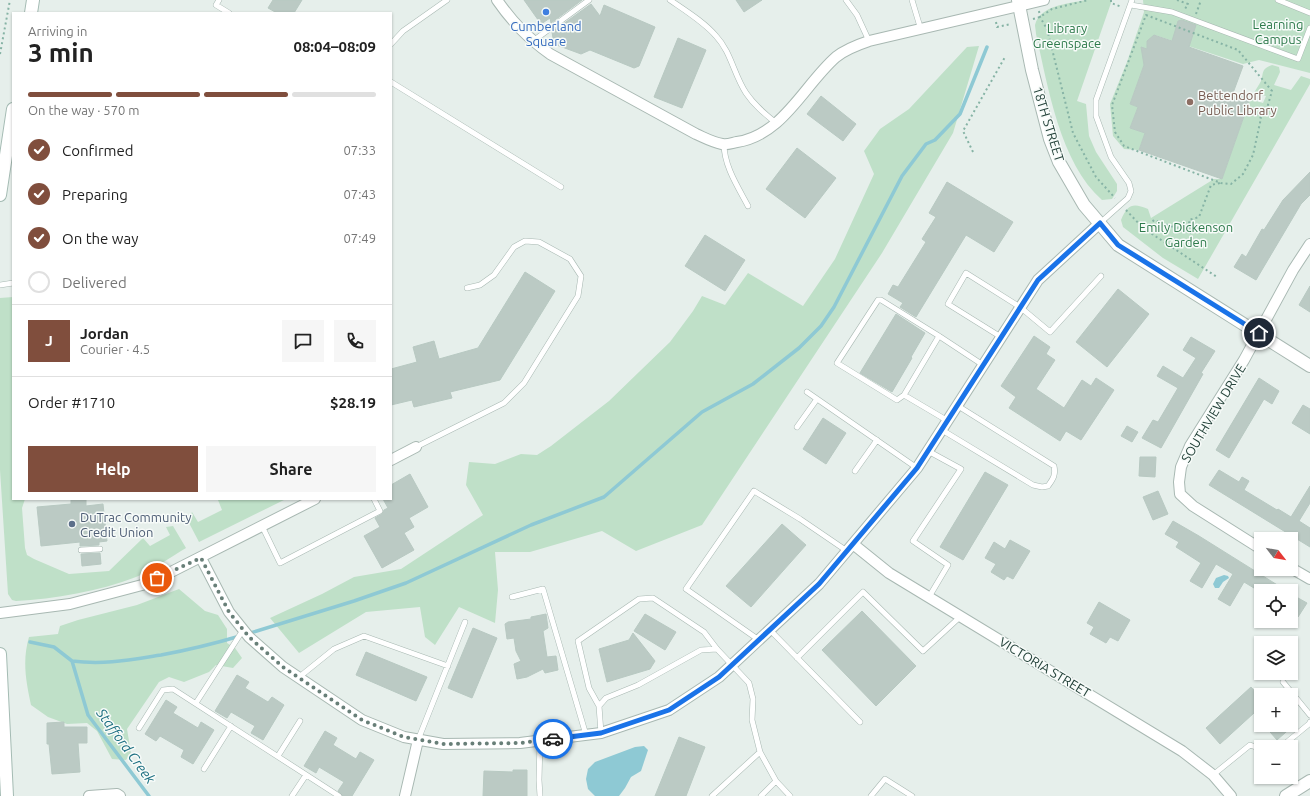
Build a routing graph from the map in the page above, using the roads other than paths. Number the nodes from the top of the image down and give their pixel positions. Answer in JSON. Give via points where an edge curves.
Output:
{"nodes":[{"id":1,"x":33,"y":0,"type":"edge"},
{"id":2,"x":219,"y":0,"type":"edge"},
{"id":3,"x":447,"y":0,"type":"edge"},
{"id":4,"x":498,"y":0,"type":"edge"},
{"id":5,"x":589,"y":0,"type":"edge"},
{"id":6,"x":670,"y":0,"type":"edge"},
{"id":7,"x":846,"y":0,"type":"edge"},
{"id":8,"x":912,"y":0,"type":"edge"},
{"id":9,"x":1278,"y":0,"type":"edge"},
{"id":10,"x":1040,"y":1,"type":"edge"},
{"id":11,"x":1132,"y":2,"type":"edge"},
{"id":12,"x":1018,"y":3,"type":"edge"},
{"id":13,"x":31,"y":12,"type":"edge"},
{"id":14,"x":227,"y":12,"type":"edge"},
{"id":15,"x":1310,"y":13,"type":"edge"},
{"id":16,"x":1310,"y":28,"type":"edge"},
{"id":17,"x":920,"y":30,"type":"junction"},
{"id":18,"x":533,"y":41,"type":"junction"},
{"id":19,"x":869,"y":42,"type":"junction"},
{"id":20,"x":392,"y":43,"type":"edge"},
{"id":21,"x":392,"y":83,"type":"edge"},
{"id":22,"x":12,"y":116,"type":"edge"},
{"id":23,"x":776,"y":123,"type":"junction"},
{"id":24,"x":724,"y":144,"type":"junction"},
{"id":25,"x":561,"y":187,"type":"dead end"},
{"id":26,"x":0,"y":195,"type":"edge"},
{"id":27,"x":748,"y":206,"type":"dead end"},
{"id":28,"x":1100,"y":223,"type":"junction"},
{"id":29,"x":1310,"y":244,"type":"edge"},
{"id":30,"x":1101,"y":276,"type":"dead end"},
{"id":31,"x":12,"y":283,"type":"edge"},
{"id":32,"x":0,"y":285,"type":"edge"},
{"id":33,"x":467,"y":288,"type":"dead end"},
{"id":34,"x":1020,"y":307,"type":"junction"},
{"id":35,"x":1259,"y":333,"type":"junction"},
{"id":36,"x":939,"y":336,"type":"junction"},
{"id":37,"x":1001,"y":337,"type":"junction"},
{"id":38,"x":983,"y":365,"type":"junction"},
{"id":39,"x":1310,"y":366,"type":"edge"},
{"id":40,"x":807,"y":392,"type":"dead end"},
{"id":41,"x":904,"y":395,"type":"junction"},
{"id":42,"x":817,"y":399,"type":"junction"},
{"id":43,"x":958,"y":406,"type":"junction"},
{"id":44,"x":948,"y":421,"type":"junction"},
{"id":45,"x":798,"y":428,"type":"dead end"},
{"id":46,"x":942,"y":430,"type":"junction"},
{"id":47,"x":877,"y":440,"type":"junction"},
{"id":48,"x":416,"y":447,"type":"joint"},
{"id":49,"x":928,"y":451,"type":"junction"},
{"id":50,"x":392,"y":459,"type":"edge"},
{"id":51,"x":917,"y":468,"type":"junction"},
{"id":52,"x":855,"y":472,"type":"dead end"},
{"id":53,"x":310,"y":500,"type":"edge"},
{"id":54,"x":374,"y":500,"type":"edge"},
{"id":55,"x":262,"y":526,"type":"junction"},
{"id":56,"x":1254,"y":545,"type":"edge"},
{"id":57,"x":850,"y":548,"type":"junction"},
{"id":58,"x":100,"y":549,"type":"dead end"},
{"id":59,"x":81,"y":550,"type":"dead end"},
{"id":60,"x":201,"y":558,"type":"junction"},
{"id":61,"x":1298,"y":572,"type":"edge"},
{"id":62,"x":1310,"y":579,"type":"edge"},
{"id":63,"x":512,"y":597,"type":"dead end"},
{"id":64,"x":929,"y":597,"type":"junction"},
{"id":65,"x":0,"y":613,"type":"edge"},
{"id":66,"x":961,"y":616,"type":"junction"},
{"id":67,"x":465,"y":622,"type":"dead end"},
{"id":68,"x":243,"y":630,"type":"junction"},
{"id":69,"x":770,"y":630,"type":"junction"},
{"id":70,"x":759,"y":640,"type":"junction"},
{"id":71,"x":717,"y":649,"type":"junction"},
{"id":72,"x":0,"y":654,"type":"edge"},
{"id":73,"x":797,"y":658,"type":"junction"},
{"id":74,"x":733,"y":664,"type":"junction"},
{"id":75,"x":448,"y":666,"type":"junction"},
{"id":76,"x":298,"y":678,"type":"junction"},
{"id":77,"x":1283,"y":682,"type":"dead end"},
{"id":78,"x":196,"y":703,"type":"junction"},
{"id":79,"x":600,"y":706,"type":"junction"},
{"id":80,"x":1310,"y":715,"type":"edge"},
{"id":81,"x":300,"y":720,"type":"dead end"},
{"id":82,"x":860,"y":722,"type":"dead end"},
{"id":83,"x":1310,"y":722,"type":"edge"},
{"id":84,"x":232,"y":726,"type":"junction"},
{"id":85,"x":139,"y":728,"type":"dead end"},
{"id":86,"x":601,"y":733,"type":"junction"},
{"id":87,"x":586,"y":735,"type":"junction"},
{"id":88,"x":418,"y":740,"type":"junction"},
{"id":89,"x":1290,"y":740,"type":"edge"},
{"id":90,"x":540,"y":741,"type":"junction"},
{"id":91,"x":1254,"y":746,"type":"edge"},
{"id":92,"x":760,"y":752,"type":"junction"},
{"id":93,"x":278,"y":756,"type":"junction"},
{"id":94,"x":204,"y":770,"type":"dead end"},
{"id":95,"x":306,"y":774,"type":"junction"},
{"id":96,"x":1213,"y":775,"type":"junction"},
{"id":97,"x":776,"y":781,"type":"junction"},
{"id":98,"x":1310,"y":781,"type":"edge"},
{"id":99,"x":7,"y":796,"type":"edge"},
{"id":100,"x":89,"y":796,"type":"edge"},
{"id":101,"x":120,"y":796,"type":"edge"},
{"id":102,"x":292,"y":796,"type":"edge"},
{"id":103,"x":339,"y":796,"type":"edge"},
{"id":104,"x":405,"y":796,"type":"edge"},
{"id":105,"x":540,"y":796,"type":"edge"},
{"id":106,"x":712,"y":796,"type":"edge"},
{"id":107,"x":761,"y":796,"type":"edge"},
{"id":108,"x":790,"y":796,"type":"edge"},
{"id":109,"x":871,"y":796,"type":"edge"},
{"id":110,"x":912,"y":796,"type":"edge"},
{"id":111,"x":1231,"y":796,"type":"edge"},
{"id":112,"x":1286,"y":796,"type":"edge"}],
"edges":[{"from":1,"to":13,"type":"street"},
{"from":2,"to":14,"type":"lane","via":[[216,5]]},
{"from":3,"to":20,"type":"lane","via":[[403,31]]},
{"from":4,"to":18,"type":"street","via":[[518,27]]},
{"from":5,"to":18,"type":"lane"},
{"from":6,"to":23,"type":"lane","via":[[716,36],[728,53],[746,92]]},
{"from":7,"to":19,"type":"lane","via":[[857,15]]},
{"from":8,"to":17,"type":"lane"},
{"from":9,"to":15,"type":"lane"},
{"from":10,"to":12,"type":"street"},
{"from":11,"to":16,"type":"lane","via":[[1172,12],[1298,59]]},
{"from":11,"to":28,"type":"lane","via":[[1096,100],[1096,116],[1111,157],[1129,183],[1131,191],[1128,198]]},
{"from":12,"to":17,"type":"street"},
{"from":12,"to":28,"type":"street","name":"18TH STREET","via":[[1050,139],[1059,162],[1084,205]]},
{"from":17,"to":19,"type":"street"},
{"from":18,"to":24,"type":"street","via":[[550,54],[696,134]]},
{"from":19,"to":23,"type":"street","via":[[852,47],[836,57]]},
{"from":21,"to":25,"type":"lane"},
{"from":22,"to":26,"type":"street"},
{"from":23,"to":24,"type":"street","via":[[758,136],[742,142]]},
{"from":24,"to":27,"type":"lane","via":[[724,153],[732,176]]},
{"from":28,"to":34,"type":"street","via":[[1038,280]]},
{"from":28,"to":35,"type":"street","name":"18TH STREET","via":[[1118,245]]},
{"from":29,"to":35,"type":"street","name":"SOUTHVIEW DRIVE"},
{"from":30,"to":34,"type":"lane","via":[[1050,332]]},
{"from":31,"to":32,"type":"lane"},
{"from":33,"to":48,"type":"lane","via":[[480,285],[494,275],[514,247],[525,241],[539,242],[570,259],[581,276],[578,296],[524,383],[504,403]]},
{"from":34,"to":37,"type":"street"},
{"from":34,"to":37,"type":"lane","via":[[966,273],[948,304]]},
{"from":35,"to":39,"type":"street","name":"18TH STREET"},
{"from":35,"to":56,"type":"street","name":"SOUTHVIEW DRIVE","via":[[1190,446],[1181,467],[1179,482],[1180,494],[1193,506]]},
{"from":36,"to":38,"type":"lane"},
{"from":36,"to":41,"type":"lane"},
{"from":36,"to":41,"type":"lane","via":[[878,300],[837,363],[897,400]]},
{"from":37,"to":38,"type":"street"},
{"from":38,"to":43,"type":"street"},
{"from":40,"to":42,"type":"lane"},
{"from":41,"to":44,"type":"lane"},
{"from":42,"to":45,"type":"lane"},
{"from":42,"to":47,"type":"lane"},
{"from":43,"to":44,"type":"street"},
{"from":43,"to":46,"type":"lane","via":[[1054,466],[1056,473],[1053,480],[1048,486],[1033,485]]},
{"from":44,"to":46,"type":"street"},
{"from":46,"to":49,"type":"street"},
{"from":47,"to":51,"type":"lane"},
{"from":47,"to":52,"type":"lane"},
{"from":48,"to":50,"type":"street"},
{"from":49,"to":51,"type":"street"},
{"from":49,"to":64,"type":"lane","via":[[961,469],[913,541],[948,565]]},
{"from":51,"to":57,"type":"street"},
{"from":53,"to":55,"type":"street"},
{"from":54,"to":55,"type":"lane","via":[[380,511],[280,562]]},
{"from":55,"to":60,"type":"street"},
{"from":57,"to":64,"type":"street","name":"VICTORIA STREET"},
{"from":57,"to":69,"type":"street","via":[[819,584]]},
{"from":57,"to":70,"type":"lane","via":[[754,491],[686,589]]},
{"from":58,"to":59,"type":"lane"},
{"from":60,"to":65,"type":"street","via":[[142,585],[111,594],[70,604]]},
{"from":60,"to":68,"type":"street","via":[[229,612]]},
{"from":61,"to":62,"type":"street"},
{"from":63,"to":87,"type":"lane","via":[[543,589]]},
{"from":64,"to":66,"type":"street","name":"VICTORIA STREET"},
{"from":66,"to":73,"type":"lane","via":[[923,651],[863,592]]},
{"from":66,"to":96,"type":"street","name":"VICTORIA STREET","via":[[1182,751]]},
{"from":67,"to":75,"type":"lane"},
{"from":68,"to":76,"type":"street"},
{"from":68,"to":78,"type":"lane"},
{"from":69,"to":70,"type":"street"},
{"from":69,"to":73,"type":"lane"},
{"from":70,"to":74,"type":"street"},
{"from":71,"to":74,"type":"lane"},
{"from":71,"to":79,"type":"lane","via":[[701,650],[638,685],[606,698]]},
{"from":71,"to":79,"type":"lane","via":[[704,632],[653,598],[639,599],[578,641],[589,688]]},
{"from":72,"to":99,"type":"street"},
{"from":73,"to":82,"type":"lane"},
{"from":74,"to":86,"type":"street","via":[[719,677],[669,710]]},
{"from":74,"to":92,"type":"lane","via":[[749,683],[753,699],[752,720]]},
{"from":75,"to":76,"type":"lane","via":[[364,636],[334,649]]},
{"from":75,"to":88,"type":"lane"},
{"from":76,"to":88,"type":"street","via":[[362,720]]},
{"from":77,"to":80,"type":"lane"},
{"from":78,"to":84,"type":"lane"},
{"from":78,"to":85,"type":"lane","via":[[173,689],[163,690]]},
{"from":79,"to":86,"type":"lane"},
{"from":81,"to":93,"type":"lane"},
{"from":83,"to":89,"type":"lane"},
{"from":84,"to":93,"type":"lane"},
{"from":84,"to":94,"type":"lane"},
{"from":86,"to":87,"type":"street"},
{"from":87,"to":90,"type":"street"},
{"from":88,"to":90,"type":"street","via":[[443,744]]},
{"from":88,"to":104,"type":"street"},
{"from":90,"to":105,"type":"lane"},
{"from":91,"to":96,"type":"lane","via":[[1250,745]]},
{"from":92,"to":97,"type":"lane"},
{"from":92,"to":106,"type":"lane"},
{"from":93,"to":95,"type":"lane"},
{"from":95,"to":102,"type":"lane"},
{"from":95,"to":103,"type":"lane"},
{"from":96,"to":111,"type":"street","name":"VICTORIA STREET"},
{"from":97,"to":107,"type":"lane"},
{"from":97,"to":108,"type":"lane"},
{"from":98,"to":112,"type":"street"},
{"from":100,"to":101,"type":"street"},
{"from":109,"to":110,"type":"lane","via":[[885,779]]}]}
